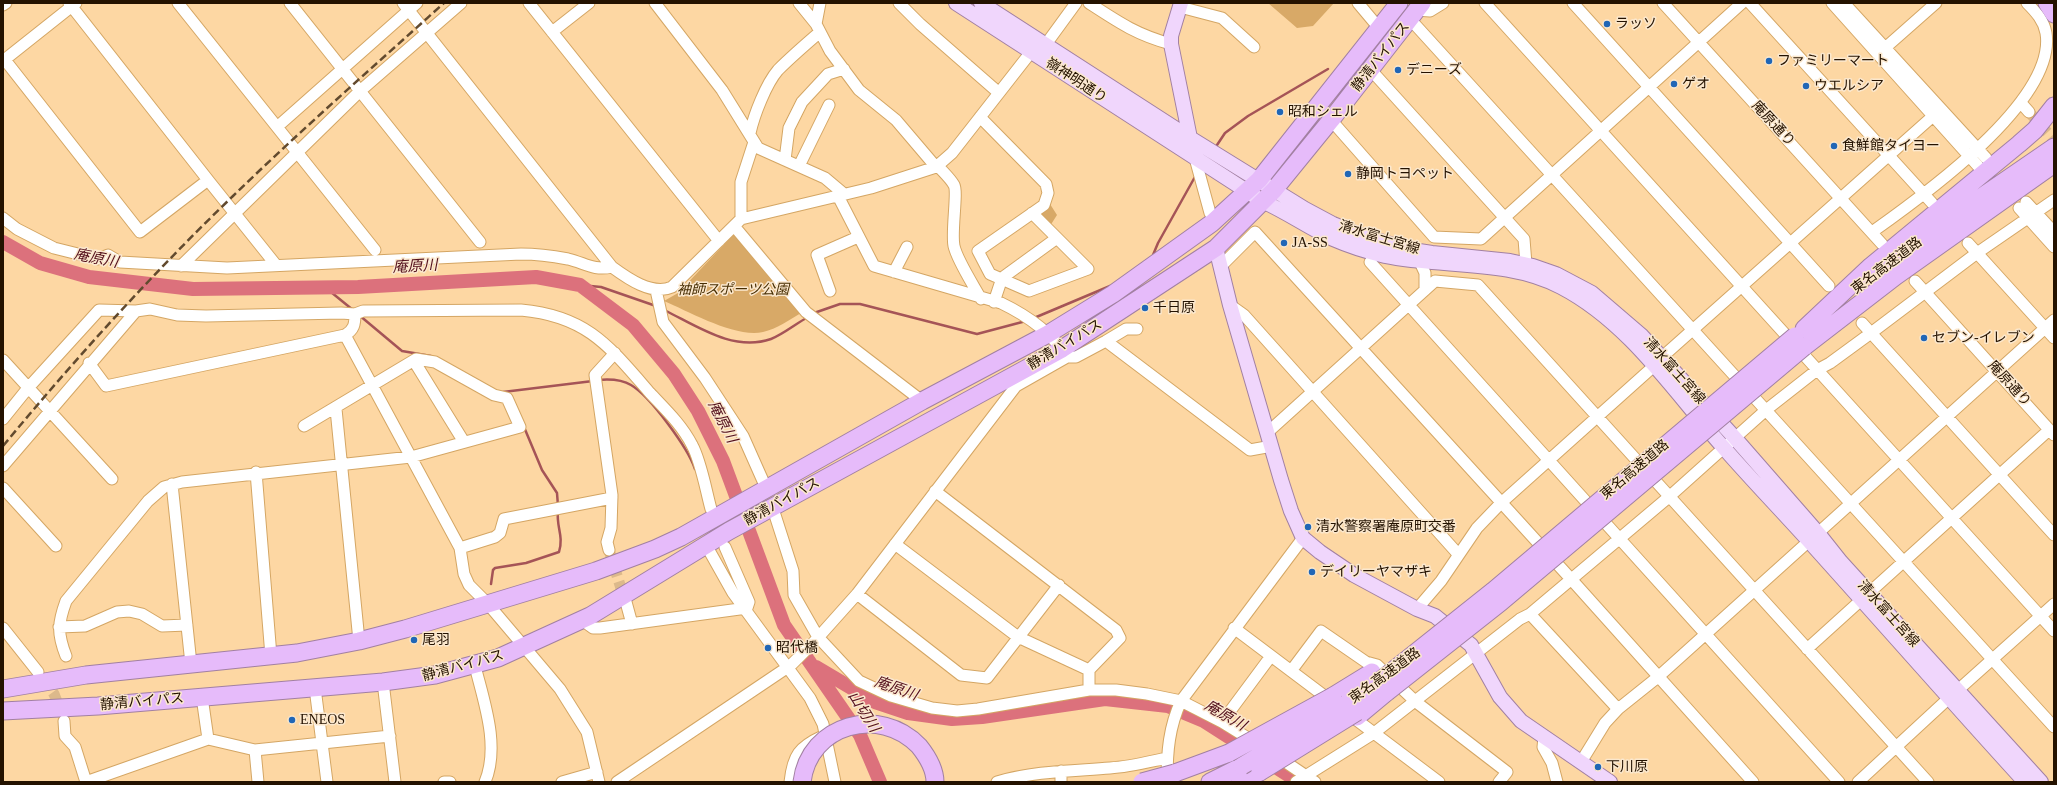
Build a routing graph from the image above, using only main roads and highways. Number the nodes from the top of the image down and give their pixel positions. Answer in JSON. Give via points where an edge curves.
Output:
{"nodes":[{"id":1,"x":956,"y":3,"type":"edge"},
{"id":2,"x":981,"y":3,"type":"edge"},
{"id":3,"x":1399,"y":3,"type":"edge"},
{"id":4,"x":2047,"y":3,"type":"edge"},
{"id":5,"x":1180,"y":5,"type":"edge"},
{"id":6,"x":1416,"y":11,"type":"edge"},
{"id":7,"x":2054,"y":14,"type":"edge"},
{"id":8,"x":1038,"y":51,"type":"junction"},
{"id":9,"x":2054,"y":106,"type":"edge"},
{"id":10,"x":1190,"y":138,"type":"junction"},
{"id":11,"x":2054,"y":147,"type":"edge"},
{"id":12,"x":1195,"y":158,"type":"junction"},
{"id":13,"x":2054,"y":164,"type":"edge"},
{"id":14,"x":1259,"y":180,"type":"junction"},
{"id":15,"x":1246,"y":191,"type":"junction"},
{"id":16,"x":1268,"y":196,"type":"junction"},
{"id":17,"x":1216,"y":248,"type":"junction"},
{"id":18,"x":1801,"y":337,"type":"junction"},
{"id":19,"x":1658,"y":362,"type":"junction"},
{"id":20,"x":1814,"y":537,"type":"junction"},
{"id":21,"x":1380,"y":682,"type":"junction"},
{"id":22,"x":3,"y":689,"type":"edge"},
{"id":23,"x":1954,"y":694,"type":"junction"},
{"id":24,"x":1348,"y":707,"type":"junction"},
{"id":25,"x":3,"y":711,"type":"edge"},
{"id":26,"x":1241,"y":774,"type":"edge"},
{"id":27,"x":1171,"y":778,"type":"edge"},
{"id":28,"x":1263,"y":778,"type":"edge"},
{"id":29,"x":802,"y":782,"type":"edge"},
{"id":30,"x":935,"y":782,"type":"edge"},
{"id":31,"x":1142,"y":782,"type":"edge"},
{"id":32,"x":1210,"y":782,"type":"edge"},
{"id":33,"x":1610,"y":782,"type":"edge"},
{"id":34,"x":2025,"y":782,"type":"edge"},
{"id":35,"x":2041,"y":782,"type":"edge"}],
"edges":[{"from":1,"to":8,"type":"main road","name":"嶺神明通り"},
{"from":2,"to":8,"type":"main road","name":"嶺神明通り"},
{"from":3,"to":14,"type":"highway","name":"静清バイパス"},
{"from":4,"to":7,"type":"highway"},
{"from":5,"to":10,"type":"main road","via":[[1171,44]]},
{"from":6,"to":16,"type":"highway","name":"静清バイパス"},
{"from":8,"to":10,"type":"main road","name":"嶺神明通り"},
{"from":8,"to":12,"type":"main road","name":"嶺神明通り"},
{"from":9,"to":18,"type":"highway","via":[[2035,130],[2019,144],[1871,266]]},
{"from":10,"to":12,"type":"main road"},
{"from":10,"to":14,"type":"main road","name":"清水富士宮線"},
{"from":11,"to":18,"type":"highway","name":"東名高速道路","via":[[1955,215]]},
{"from":12,"to":15,"type":"main road","name":"清水富士宮線"},
{"from":13,"to":18,"type":"highway","name":"東名高速道路"},
{"from":14,"to":15,"type":"highway","name":"静清バイパス"},
{"from":14,"to":16,"type":"main road","name":"清水富士宮線"},
{"from":15,"to":16,"type":"main road","name":"清水富士宮線"},
{"from":15,"to":22,"type":"highway","name":"静清バイパス","via":[[1212,223],[1114,294],[1048,334],[922,401],[755,496],[717,511],[681,537],[627,560],[488,604],[328,648],[86,675]]},
{"from":16,"to":17,"type":"highway","name":"静清バイパス"},
{"from":16,"to":19,"type":"main road","name":"清水富士宮線","via":[[1279,208],[1332,238],[1383,255],[1420,262],[1518,272],[1548,281],[1604,315]]},
{"from":16,"to":19,"type":"main road","name":"清水富士宮線","via":[[1357,234],[1406,249],[1510,260],[1556,274],[1592,293],[1623,317],[1641,335]]},
{"from":17,"to":25,"type":"highway","name":"静清バイパス","via":[[1064,353],[727,539],[706,545],[602,610],[525,647],[475,666],[435,675],[383,682],[98,706]]},
{"from":17,"to":33,"type":"main road","via":[[1230,305],[1291,511],[1303,538],[1354,575],[1435,616],[1471,645],[1500,697],[1522,721]]},
{"from":18,"to":21,"type":"highway","name":"東名高速道路","bridge":true},
{"from":18,"to":21,"type":"highway","name":"東名高速道路","bridge":true,"via":[[1501,602]]},
{"from":19,"to":20,"type":"main road","name":"清水富士宮線","via":[[1734,437]]},
{"from":19,"to":20,"type":"main road","name":"清水富士宮線","via":[[1722,447]]},
{"from":20,"to":23,"type":"main road","name":"清水富士宮線"},
{"from":21,"to":24,"type":"highway","name":"東名高速道路"},
{"from":23,"to":34,"type":"main road","name":"清水富士宮線"},
{"from":23,"to":35,"type":"main road","name":"清水富士宮線"},
{"from":24,"to":26,"type":"highway","name":"東名高速道路","bridge":true},
{"from":24,"to":27,"type":"highway","bridge":true},
{"from":24,"to":28,"type":"highway","name":"東名高速道路","bridge":true},
{"from":26,"to":28,"type":"highway","name":"東名高速道路"},
{"from":26,"to":32,"type":"highway","name":"東名高速道路"},
{"from":27,"to":31,"type":"highway","bridge":true},
{"from":29,"to":30,"type":"highway","bridge":true,"via":[[809,760],[826,738],[848,726],[862,724],[889,727],[913,740],[929,761]]}]}
